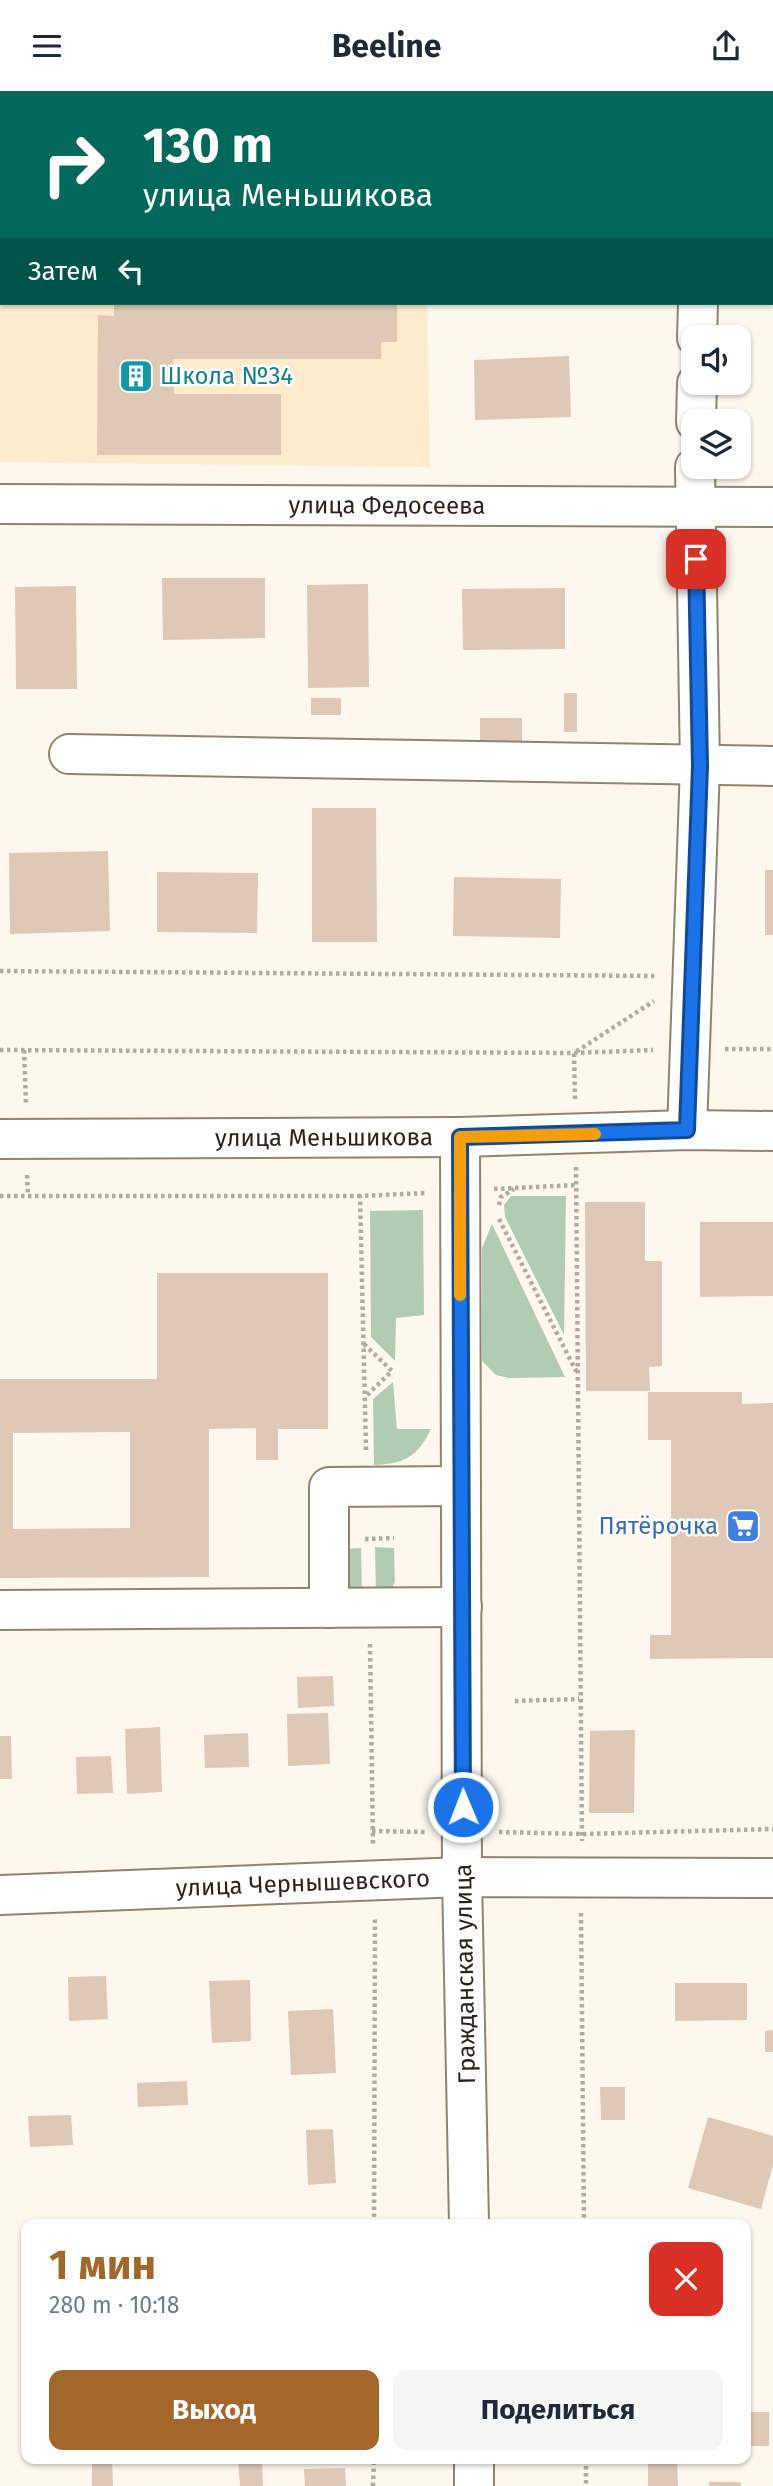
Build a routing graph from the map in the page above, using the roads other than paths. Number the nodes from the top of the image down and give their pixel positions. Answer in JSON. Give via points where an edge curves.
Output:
{"nodes":[{"id":1,"x":698,"y":305,"type":"edge"},
{"id":2,"x":697,"y":325,"type":"edge"},
{"id":3,"x":695,"y":479,"type":"edge"},
{"id":4,"x":0,"y":504,"type":"edge"},
{"id":5,"x":773,"y":507,"type":"edge"},
{"id":6,"x":695,"y":508,"type":"junction"},
{"id":7,"x":69,"y":754,"type":"dead end"},
{"id":8,"x":700,"y":766,"type":"junction"},
{"id":9,"x":773,"y":766,"type":"edge"},
{"id":10,"x":687,"y":1130,"type":"junction"},
{"id":11,"x":773,"y":1131,"type":"edge"},
{"id":12,"x":460,"y":1137,"type":"junction"},
{"id":13,"x":0,"y":1139,"type":"edge"},
{"id":14,"x":461,"y":1486,"type":"junction"},
{"id":15,"x":462,"y":1607,"type":"junction"},
{"id":16,"x":329,"y":1608,"type":"junction"},
{"id":17,"x":0,"y":1610,"type":"edge"},
{"id":18,"x":462,"y":1877,"type":"junction"},
{"id":19,"x":773,"y":1878,"type":"edge"},
{"id":20,"x":0,"y":1895,"type":"edge"},
{"id":21,"x":469,"y":2219,"type":"edge"},
{"id":22,"x":474,"y":2464,"type":"edge"},
{"id":23,"x":474,"y":2486,"type":"edge"}],
"edges":[{"from":1,"to":2,"type":"street"},
{"from":3,"to":6,"type":"street"},
{"from":4,"to":6,"type":"street","name":"улица Федосеева"},
{"from":5,"to":6,"type":"street","name":"улица Федосеева"},
{"from":6,"to":8,"type":"street"},
{"from":7,"to":8,"type":"street"},
{"from":8,"to":9,"type":"street"},
{"from":8,"to":10,"type":"street"},
{"from":10,"to":11,"type":"street","name":"улица Меньшикова"},
{"from":10,"to":12,"type":"street","name":"улица Меньшикова"},
{"from":12,"to":13,"type":"street","name":"улица Меньшикова"},
{"from":12,"to":14,"type":"street","name":"Гражданская улица"},
{"from":14,"to":15,"type":"street","name":"Гражданская улица"},
{"from":14,"to":16,"type":"street","via":[[329,1487]]},
{"from":15,"to":16,"type":"street"},
{"from":15,"to":18,"type":"street","name":"Гражданская улица"},
{"from":16,"to":17,"type":"street"},
{"from":18,"to":19,"type":"street","name":"улица Чернышевского"},
{"from":18,"to":20,"type":"street","name":"улица Чернышевского"},
{"from":18,"to":21,"type":"street","name":"Гражданская улица"},
{"from":22,"to":23,"type":"street"}]}
